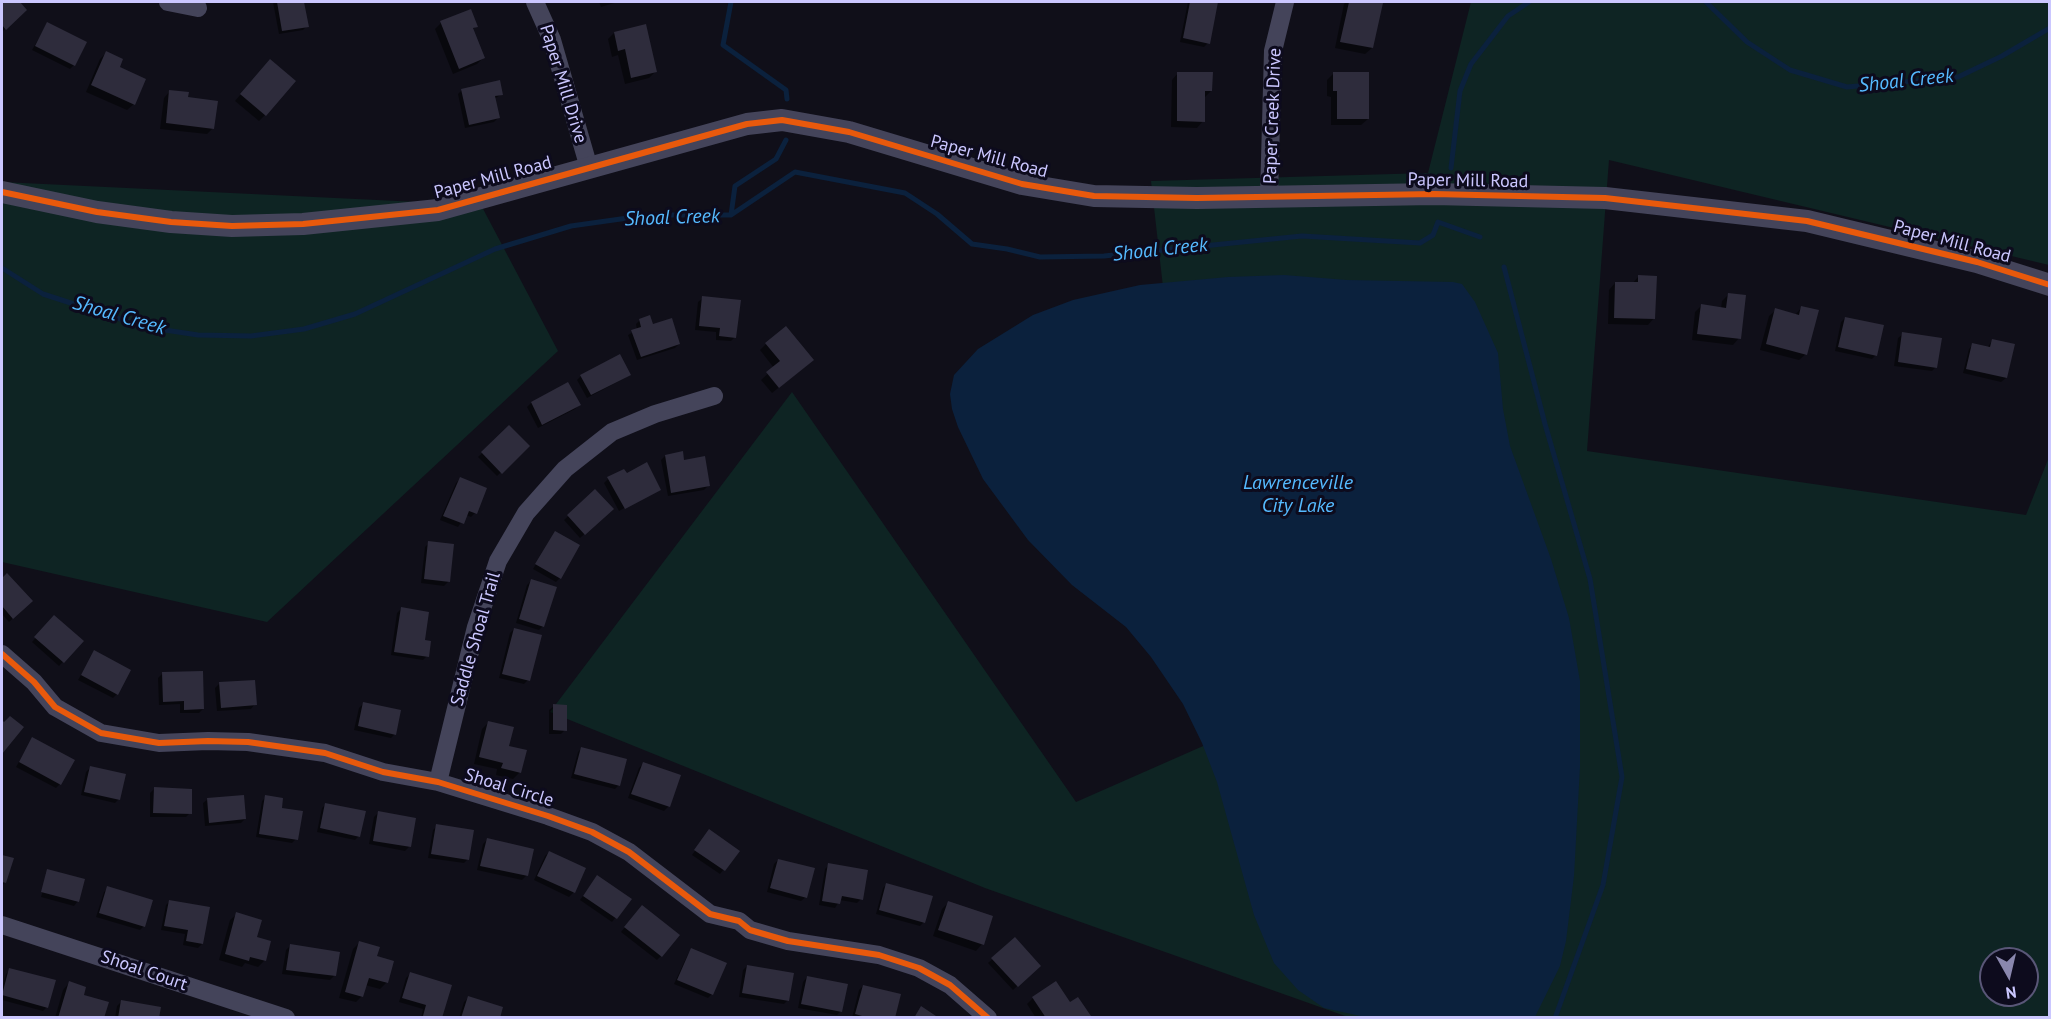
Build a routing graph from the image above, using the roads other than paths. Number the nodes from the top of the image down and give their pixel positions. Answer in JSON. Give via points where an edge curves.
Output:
{"nodes":[{"id":1,"x":168,"y":2,"type":"edge"},
{"id":2,"x":535,"y":2,"type":"edge"},
{"id":3,"x":1286,"y":2,"type":"edge"},
{"id":4,"x":198,"y":8,"type":"dead end"},
{"id":5,"x":589,"y":168,"type":"junction"},
{"id":6,"x":2,"y":192,"type":"edge"},
{"id":7,"x":1269,"y":196,"type":"junction"},
{"id":8,"x":2049,"y":285,"type":"edge"},
{"id":9,"x":714,"y":396,"type":"dead end"},
{"id":10,"x":2,"y":654,"type":"edge"},
{"id":11,"x":438,"y":782,"type":"junction"},
{"id":12,"x":2,"y":925,"type":"edge"},
{"id":13,"x":286,"y":1017,"type":"edge"},
{"id":14,"x":988,"y":1017,"type":"edge"}],
"edges":[{"from":1,"to":4,"type":"street"},
{"from":2,"to":5,"type":"street","name":"Paper Mill Drive","via":[[552,40]]},
{"from":3,"to":7,"type":"street","name":"Paper Creek Drive","via":[[1273,51]]},
{"from":5,"to":6,"type":"street","name":"Paper Mill Road","via":[[438,210],[303,224],[232,226],[171,222]]},
{"from":5,"to":7,"type":"street","name":"Paper Mill Road","via":[[747,124],[782,120],[849,132],[1022,184],[1084,194]]},
{"from":7,"to":8,"type":"street","name":"Paper Mill Road","via":[[1434,194],[1641,202],[1807,221],[1977,262]]},
{"from":9,"to":11,"type":"street","name":"Saddle Shoal Trail","via":[[612,432],[565,469],[526,513],[498,561],[476,627]]},
{"from":10,"to":11,"type":"street","name":"Shoal Circle","via":[[55,707],[101,733],[159,744],[249,742],[325,753],[383,772]]},
{"from":11,"to":14,"type":"street","name":"Shoal Circle","via":[[592,832],[629,852],[710,914],[739,921],[750,930],[788,941],[879,955],[919,968],[950,985]]},
{"from":12,"to":13,"type":"street","name":"Shoal Court"}]}
